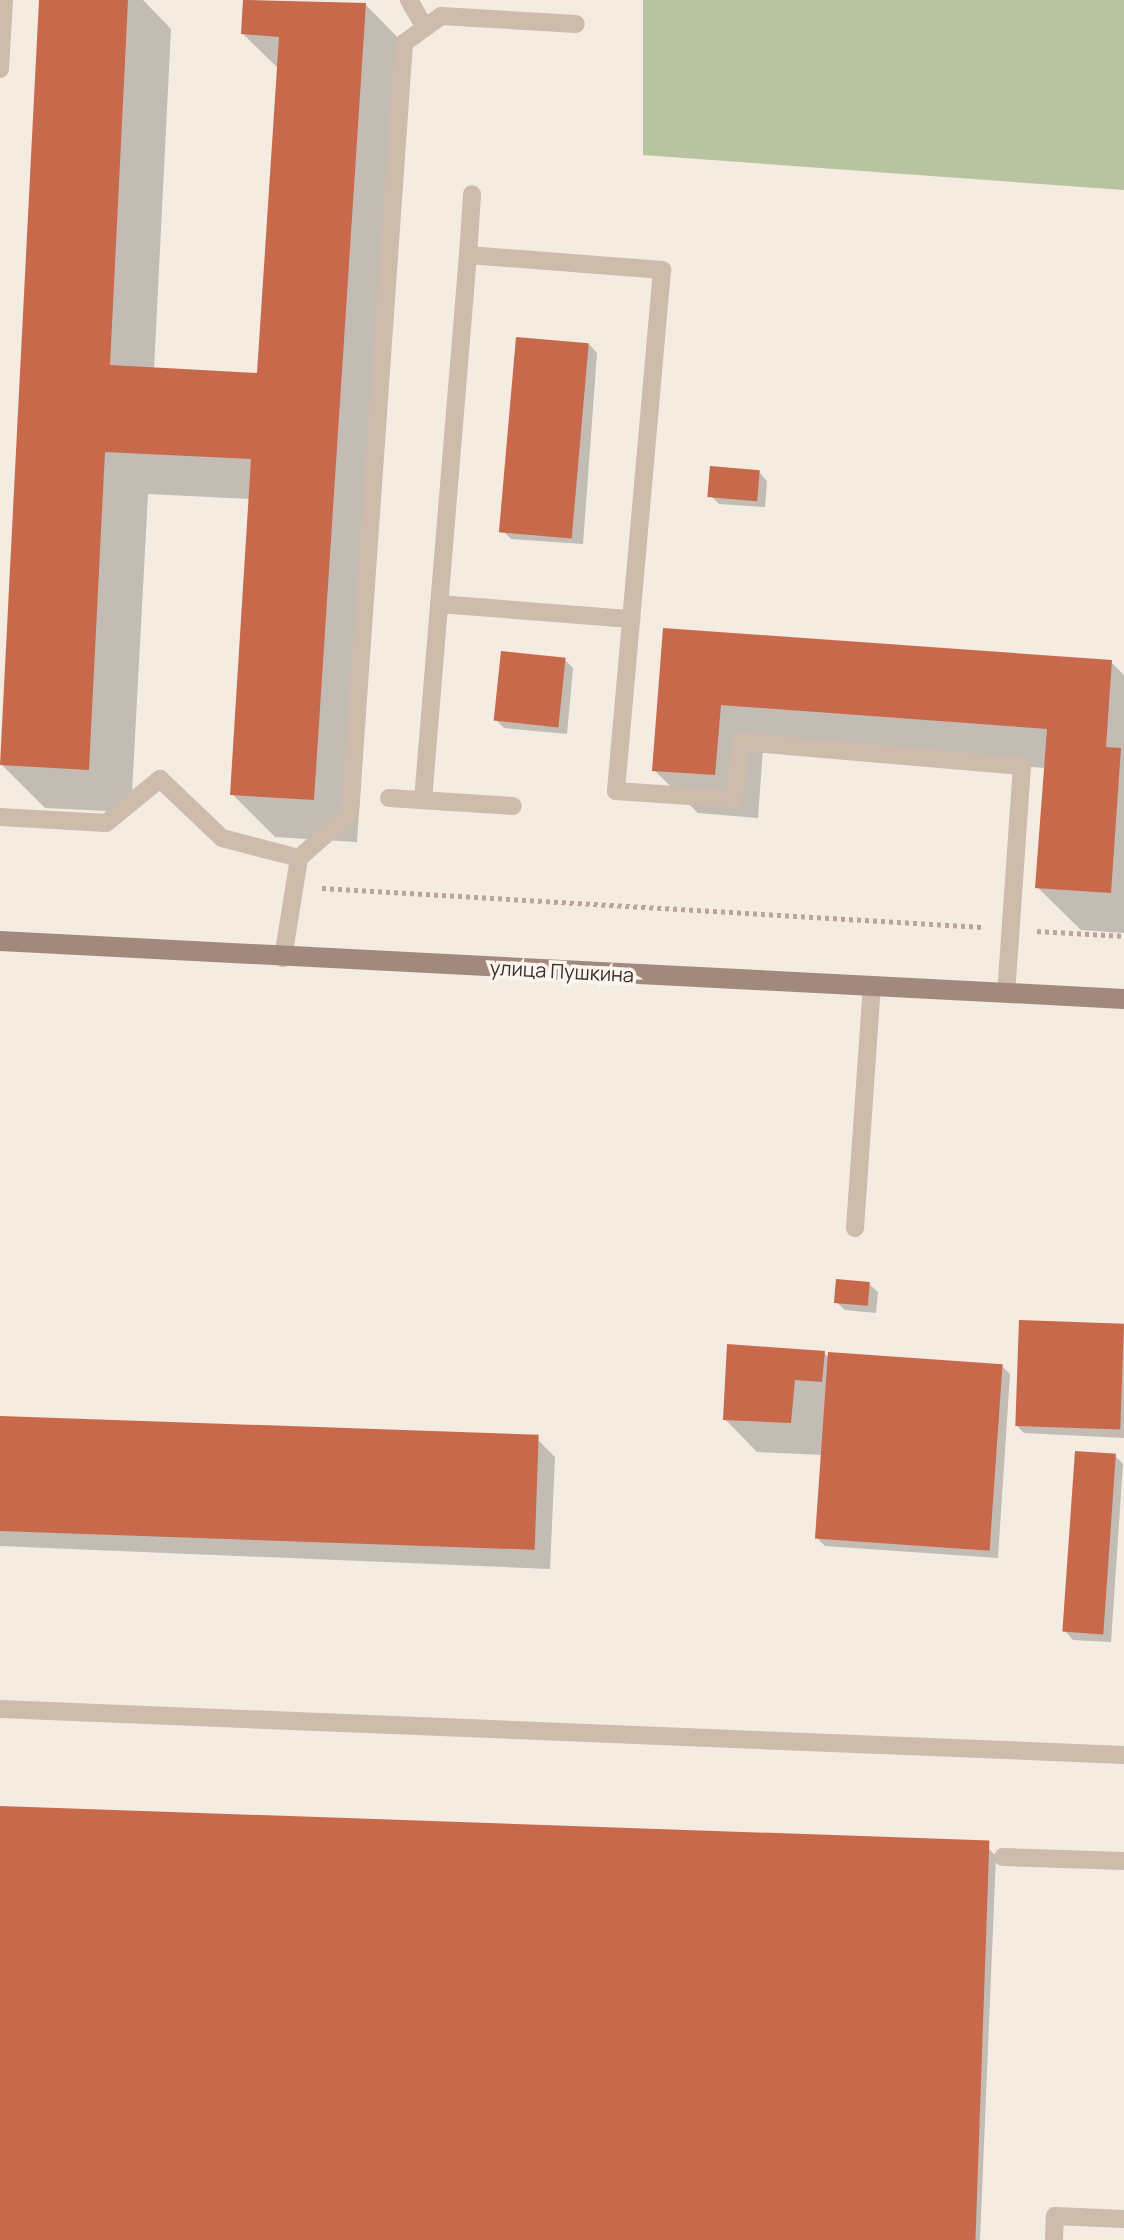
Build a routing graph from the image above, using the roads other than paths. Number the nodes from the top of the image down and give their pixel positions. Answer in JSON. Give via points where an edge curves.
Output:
{"nodes":[{"id":1,"x":4,"y":0,"type":"edge"},
{"id":2,"x":409,"y":0,"type":"edge"},
{"id":3,"x":576,"y":24,"type":"dead end"},
{"id":4,"x":425,"y":28,"type":"junction"},
{"id":5,"x":0,"y":69,"type":"edge"},
{"id":6,"x":472,"y":194,"type":"dead end"},
{"id":7,"x":468,"y":255,"type":"junction"},
{"id":8,"x":439,"y":604,"type":"junction"},
{"id":9,"x":631,"y":619,"type":"junction"},
{"id":10,"x":389,"y":798,"type":"dead end"},
{"id":11,"x":423,"y":800,"type":"junction"},
{"id":12,"x":513,"y":806,"type":"dead end"},
{"id":13,"x":0,"y":817,"type":"edge"},
{"id":14,"x":299,"y":858,"type":"junction"},
{"id":15,"x":0,"y":941,"type":"edge"},
{"id":16,"x":283,"y":958,"type":"junction"},
{"id":17,"x":872,"y":986,"type":"junction"},
{"id":18,"x":1006,"y":993,"type":"junction"},
{"id":19,"x":1124,"y":999,"type":"edge"},
{"id":20,"x":855,"y":1228,"type":"dead end"},
{"id":21,"x":0,"y":1709,"type":"edge"},
{"id":22,"x":1124,"y":1755,"type":"edge"},
{"id":23,"x":1003,"y":1857,"type":"dead end"},
{"id":24,"x":1124,"y":1861,"type":"edge"},
{"id":25,"x":1124,"y":2219,"type":"edge"},
{"id":26,"x":1054,"y":2240,"type":"edge"}],
"edges":[{"from":1,"to":5,"type":"lane"},
{"from":2,"to":4,"type":"lane"},
{"from":3,"to":4,"type":"lane","via":[[441,16]]},
{"from":4,"to":14,"type":"lane","via":[[404,43],[350,813]]},
{"from":6,"to":7,"type":"lane"},
{"from":7,"to":8,"type":"lane"},
{"from":7,"to":9,"type":"lane","via":[[662,270]]},
{"from":8,"to":9,"type":"lane"},
{"from":8,"to":11,"type":"lane"},
{"from":9,"to":18,"type":"lane","via":[[616,791],[734,799],[741,742],[1022,766]]},
{"from":10,"to":11,"type":"lane"},
{"from":11,"to":12,"type":"lane"},
{"from":13,"to":14,"type":"lane","via":[[106,823],[160,779],[222,838]]},
{"from":14,"to":16,"type":"lane"},
{"from":15,"to":16,"type":"main road","name":"улица Пушкина"},
{"from":16,"to":17,"type":"main road","name":"улица Пушкина"},
{"from":17,"to":18,"type":"main road","name":"улица Пушкина"},
{"from":17,"to":20,"type":"lane"},
{"from":18,"to":19,"type":"main road","name":"улица Пушкина"},
{"from":21,"to":22,"type":"lane"},
{"from":23,"to":24,"type":"lane"},
{"from":25,"to":26,"type":"lane","via":[[1055,2216]]}]}
